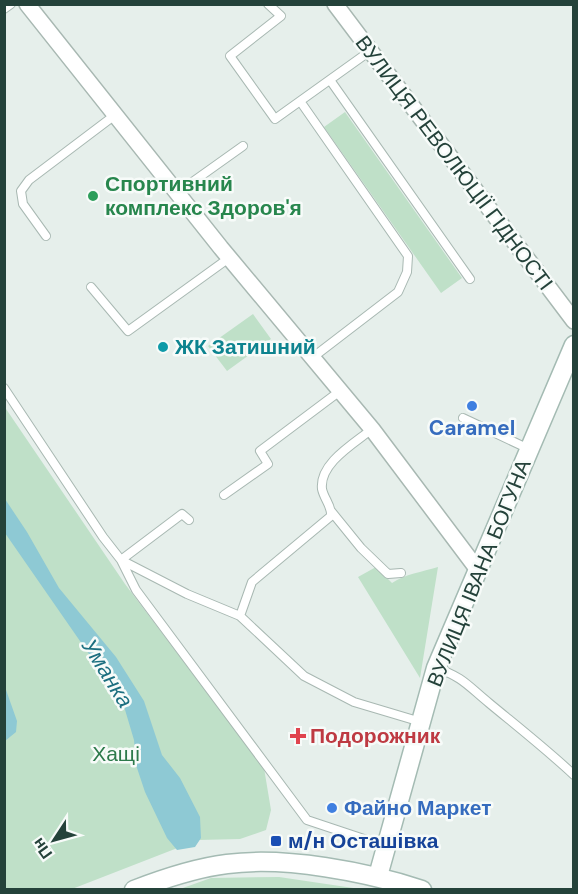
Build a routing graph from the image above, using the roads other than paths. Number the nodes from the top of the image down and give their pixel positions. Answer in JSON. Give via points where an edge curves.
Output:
{"nodes":[{"id":1,"x":11,"y":4,"type":"edge"},
{"id":2,"x":27,"y":4,"type":"edge"},
{"id":3,"x":268,"y":4,"type":"edge"},
{"id":4,"x":335,"y":4,"type":"edge"},
{"id":5,"x":4,"y":9,"type":"edge"},
{"id":6,"x":370,"y":51,"type":"junction"},
{"id":7,"x":330,"y":80,"type":"junction"},
{"id":8,"x":340,"y":94,"type":"junction"},
{"id":9,"x":300,"y":101,"type":"junction"},
{"id":10,"x":340,"y":104,"type":"dead end"},
{"id":11,"x":115,"y":115,"type":"junction"},
{"id":12,"x":243,"y":146,"type":"dead end"},
{"id":13,"x":177,"y":193,"type":"junction"},
{"id":14,"x":46,"y":236,"type":"dead end"},
{"id":15,"x":229,"y":258,"type":"junction"},
{"id":16,"x":470,"y":279,"type":"dead end"},
{"id":17,"x":91,"y":287,"type":"dead end"},
{"id":18,"x":573,"y":321,"type":"edge"},
{"id":19,"x":573,"y":345,"type":"edge"},
{"id":20,"x":312,"y":358,"type":"junction"},
{"id":21,"x":4,"y":387,"type":"edge"},
{"id":22,"x":340,"y":391,"type":"junction"},
{"id":23,"x":463,"y":418,"type":"dead end"},
{"id":24,"x":372,"y":429,"type":"junction"},
{"id":25,"x":529,"y":449,"type":"junction"},
{"id":26,"x":224,"y":495,"type":"dead end"},
{"id":27,"x":332,"y":511,"type":"junction"},
{"id":28,"x":189,"y":520,"type":"dead end"},
{"id":29,"x":121,"y":560,"type":"junction"},
{"id":30,"x":478,"y":570,"type":"junction"},
{"id":31,"x":401,"y":573,"type":"dead end"},
{"id":32,"x":240,"y":616,"type":"junction"},
{"id":33,"x":436,"y":668,"type":"junction"},
{"id":34,"x":422,"y":723,"type":"junction"},
{"id":35,"x":573,"y":775,"type":"edge"},
{"id":36,"x":387,"y":847,"type":"junction"},
{"id":37,"x":378,"y":876,"type":"junction"},
{"id":38,"x":134,"y":890,"type":"edge"},
{"id":39,"x":422,"y":890,"type":"edge"}],
"edges":[{"from":1,"to":5,"type":"lane"},
{"from":2,"to":11,"type":"street"},
{"from":3,"to":9,"type":"lane","via":[[281,16],[230,56],[275,119]]},
{"from":4,"to":6,"type":"street","name":"ВУЛИЦЯ РЕВОЛЮЦІЇ ГІДНОСТІ"},
{"from":6,"to":7,"type":"lane"},
{"from":6,"to":18,"type":"street","name":"ВУЛИЦЯ РЕВОЛЮЦІЇ ГІДНОСТІ"},
{"from":7,"to":8,"type":"lane"},
{"from":7,"to":9,"type":"lane"},
{"from":8,"to":10,"type":"lane"},
{"from":8,"to":16,"type":"lane"},
{"from":9,"to":20,"type":"lane","via":[[408,256],[407,272],[398,292]]},
{"from":11,"to":13,"type":"street"},
{"from":11,"to":14,"type":"lane","via":[[29,180],[21,191],[23,204]]},
{"from":12,"to":13,"type":"lane"},
{"from":13,"to":15,"type":"street"},
{"from":15,"to":17,"type":"lane","via":[[128,331]]},
{"from":15,"to":20,"type":"street"},
{"from":19,"to":25,"type":"main road","name":"ВУЛИЦЯ ІВАНА БОГУНА"},
{"from":20,"to":22,"type":"street"},
{"from":21,"to":29,"type":"lane"},
{"from":22,"to":24,"type":"street"},
{"from":22,"to":26,"type":"lane","via":[[260,451],[268,464]]},
{"from":23,"to":25,"type":"lane"},
{"from":24,"to":27,"type":"lane","via":[[327,470],[322,489]]},
{"from":24,"to":30,"type":"street"},
{"from":25,"to":30,"type":"main road","name":"ВУЛИЦЯ ІВАНА БОГУНА"},
{"from":27,"to":31,"type":"lane","via":[[388,574]]},
{"from":27,"to":32,"type":"lane","via":[[331,516],[252,582]]},
{"from":28,"to":29,"type":"lane","via":[[182,514]]},
{"from":29,"to":32,"type":"lane"},
{"from":29,"to":36,"type":"lane","via":[[136,590],[307,820]]},
{"from":30,"to":33,"type":"main road","name":"ВУЛИЦЯ ІВАНА БОГУНА"},
{"from":32,"to":34,"type":"lane","via":[[304,676],[354,702]]},
{"from":33,"to":34,"type":"main road","name":"ВУЛИЦЯ ІВАНА БОГУНА"},
{"from":33,"to":35,"type":"lane","via":[[460,676]]},
{"from":34,"to":36,"type":"main road","name":"ВУЛИЦЯ ІВАНА БОГУНА"},
{"from":36,"to":37,"type":"main road","name":"ВУЛИЦЯ ІВАНА БОГУНА"},
{"from":37,"to":38,"type":"main road","via":[[279,863],[229,863],[177,874]]},
{"from":37,"to":39,"type":"main road"}]}
